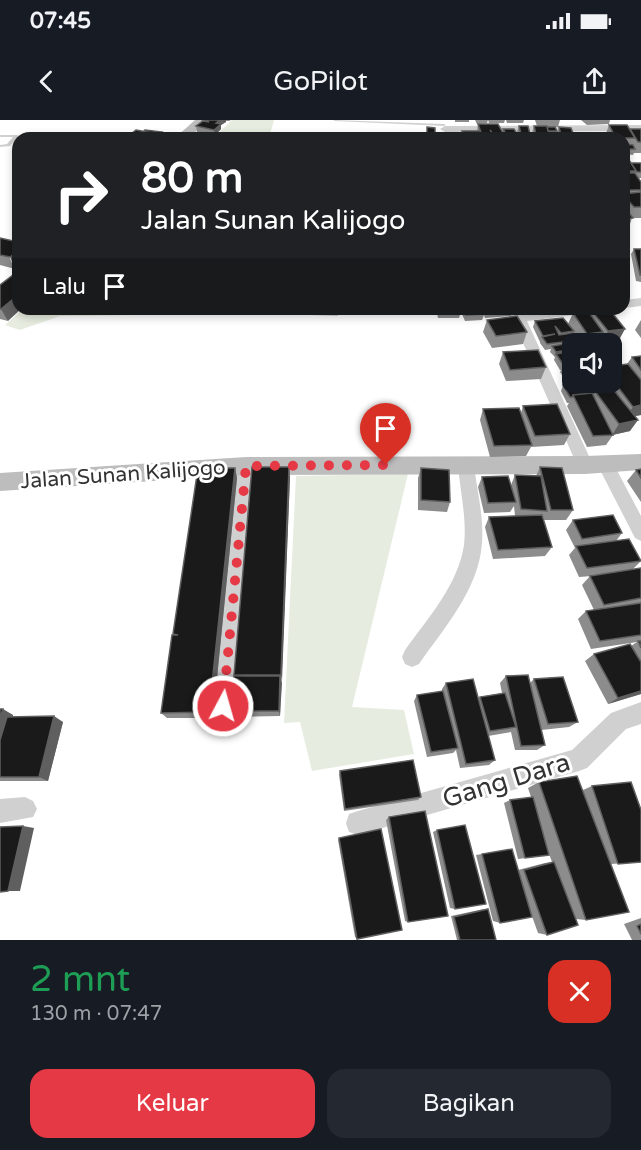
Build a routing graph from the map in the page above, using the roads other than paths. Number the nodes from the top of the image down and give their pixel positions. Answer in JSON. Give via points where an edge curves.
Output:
{"nodes":[{"id":1,"x":202,"y":120,"type":"edge"},
{"id":2,"x":335,"y":120,"type":"edge"},
{"id":3,"x":529,"y":124,"type":"edge"},
{"id":4,"x":612,"y":124,"type":"edge"},
{"id":5,"x":444,"y":128,"type":"edge"},
{"id":6,"x":641,"y":128,"type":"edge"},
{"id":7,"x":188,"y":132,"type":"edge"},
{"id":8,"x":575,"y":132,"type":"edge"},
{"id":9,"x":592,"y":132,"type":"edge"},
{"id":10,"x":518,"y":315,"type":"edge"},
{"id":11,"x":641,"y":462,"type":"edge"},
{"id":12,"x":466,"y":465,"type":"junction"},
{"id":13,"x":595,"y":465,"type":"junction"},
{"id":14,"x":246,"y":466,"type":"junction"},
{"id":15,"x":0,"y":482,"type":"edge"},
{"id":16,"x":641,"y":533,"type":"edge"},
{"id":17,"x":412,"y":657,"type":"dead end"},
{"id":18,"x":223,"y":706,"type":"dead end"},
{"id":19,"x":641,"y":713,"type":"edge"},
{"id":20,"x":25,"y":809,"type":"dead end"},
{"id":21,"x":0,"y":811,"type":"edge"},
{"id":22,"x":358,"y":823,"type":"dead end"}],
"edges":[{"from":1,"to":7,"type":"street"},
{"from":2,"to":5,"type":"lane"},
{"from":3,"to":5,"type":"street"},
{"from":3,"to":8,"type":"street"},
{"from":4,"to":6,"type":"street"},
{"from":4,"to":9,"type":"street"},
{"from":10,"to":13,"type":"street"},
{"from":11,"to":13,"type":"street","name":"Jalan Sunan Kalijogo"},
{"from":12,"to":13,"type":"street","name":"Jalan Sunan Kalijogo"},
{"from":12,"to":14,"type":"street","name":"Jalan Sunan Kalijogo"},
{"from":12,"to":17,"type":"street","via":[[473,542],[470,564]]},
{"from":13,"to":16,"type":"street"},
{"from":14,"to":15,"type":"street","name":"Jalan Sunan Kalijogo"},
{"from":14,"to":18,"type":"street"},
{"from":19,"to":22,"type":"street","name":"Gang Dara","via":[[619,721],[579,760]]},
{"from":20,"to":21,"type":"street"}]}
